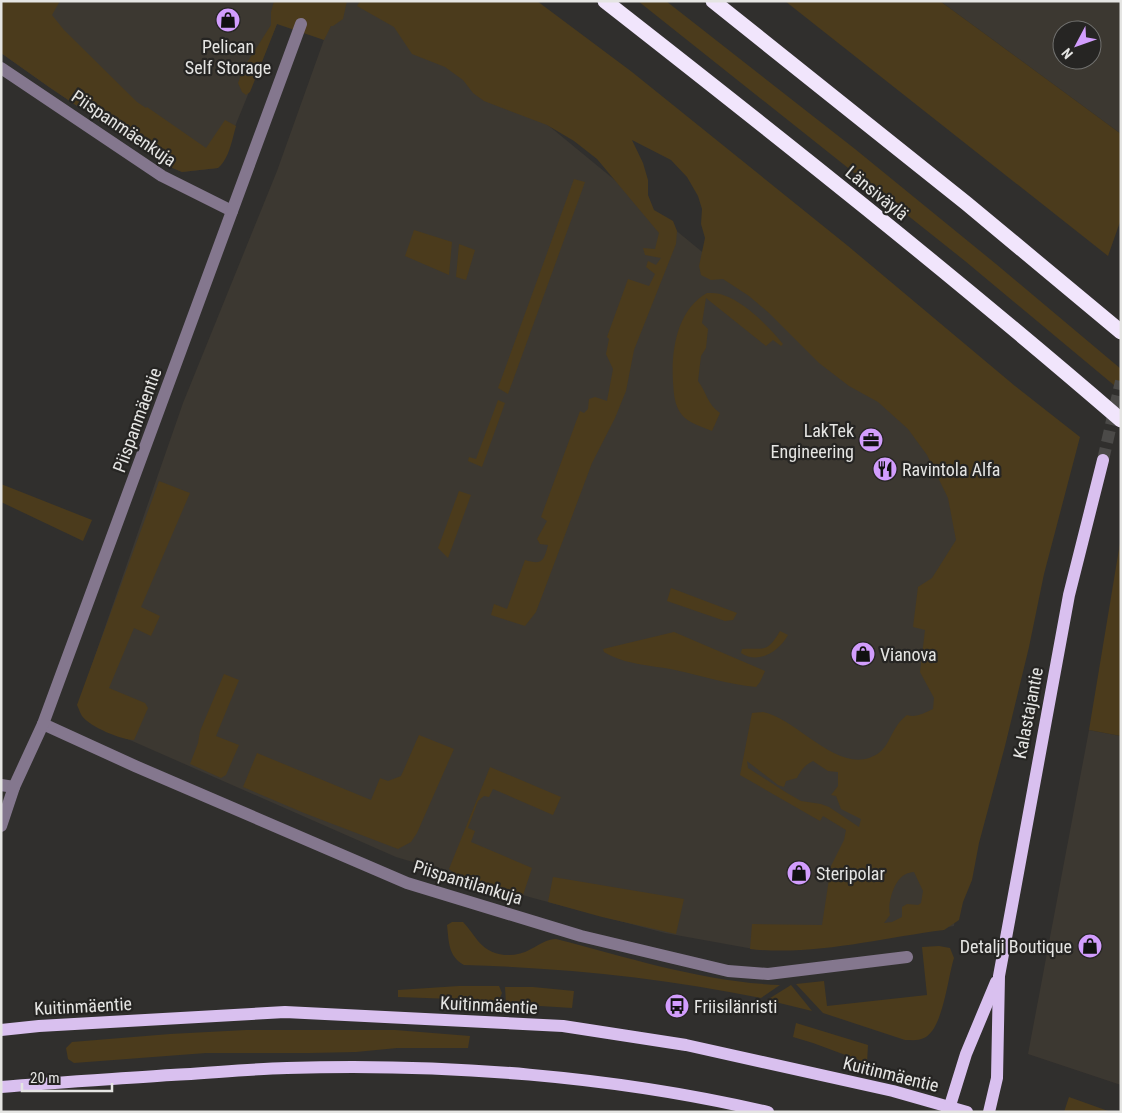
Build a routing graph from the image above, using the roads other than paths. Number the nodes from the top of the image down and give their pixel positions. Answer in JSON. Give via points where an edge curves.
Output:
{"nodes":[{"id":1,"x":604,"y":1,"type":"edge"},
{"id":2,"x":713,"y":1,"type":"edge"},
{"id":3,"x":301,"y":24,"type":"dead end"},
{"id":4,"x":1,"y":68,"type":"edge"},
{"id":5,"x":232,"y":211,"type":"junction"},
{"id":6,"x":1121,"y":332,"type":"edge"},
{"id":7,"x":1121,"y":420,"type":"edge"},
{"id":8,"x":1103,"y":460,"type":"tunnel mouth"},
{"id":9,"x":44,"y":724,"type":"junction"},
{"id":10,"x":7,"y":786,"type":"edge"},
{"id":11,"x":1,"y":826,"type":"edge"},
{"id":12,"x":907,"y":957,"type":"dead end"},
{"id":13,"x":999,"y":976,"type":"junction"},
{"id":14,"x":1,"y":1030,"type":"edge"},
{"id":15,"x":1,"y":1087,"type":"edge"},
{"id":16,"x":949,"y":1109,"type":"edge"},
{"id":17,"x":768,"y":1112,"type":"edge"},
{"id":18,"x":967,"y":1112,"type":"edge"},
{"id":19,"x":989,"y":1112,"type":"edge"}],
"edges":[{"from":1,"to":7,"type":"highway","name":"Länsiväylä","via":[[911,245]]},
{"from":2,"to":6,"type":"highway","via":[[966,203]]},
{"from":3,"to":5,"type":"street","name":"Piispanmäentie"},
{"from":4,"to":5,"type":"street","name":"Piispanmäenkuja","via":[[162,176]]},
{"from":5,"to":9,"type":"street","name":"Piispanmäentie"},
{"from":8,"to":13,"type":"main road","name":"Kalastajantie","via":[[1069,595]]},
{"from":9,"to":10,"type":"street","name":"Piispanmäentie"},
{"from":9,"to":12,"type":"street","name":"Piispantilankuja","via":[[407,882],[581,936],[728,971],[768,974]]},
{"from":10,"to":11,"type":"street","name":"Piispanmäentie"},
{"from":13,"to":16,"type":"main road","name":"Kalastajantie","via":[[966,1054]]},
{"from":13,"to":19,"type":"main road","name":"Kalastajantie","via":[[997,1078]]},
{"from":14,"to":16,"type":"main road","name":"Kuitinmäentie","via":[[285,1012],[563,1026],[686,1045],[893,1091]]},
{"from":15,"to":17,"type":"main road","via":[[287,1068],[392,1068],[479,1071],[611,1083]]},
{"from":16,"to":18,"type":"main road","name":"Kuitinmäentie"}]}
